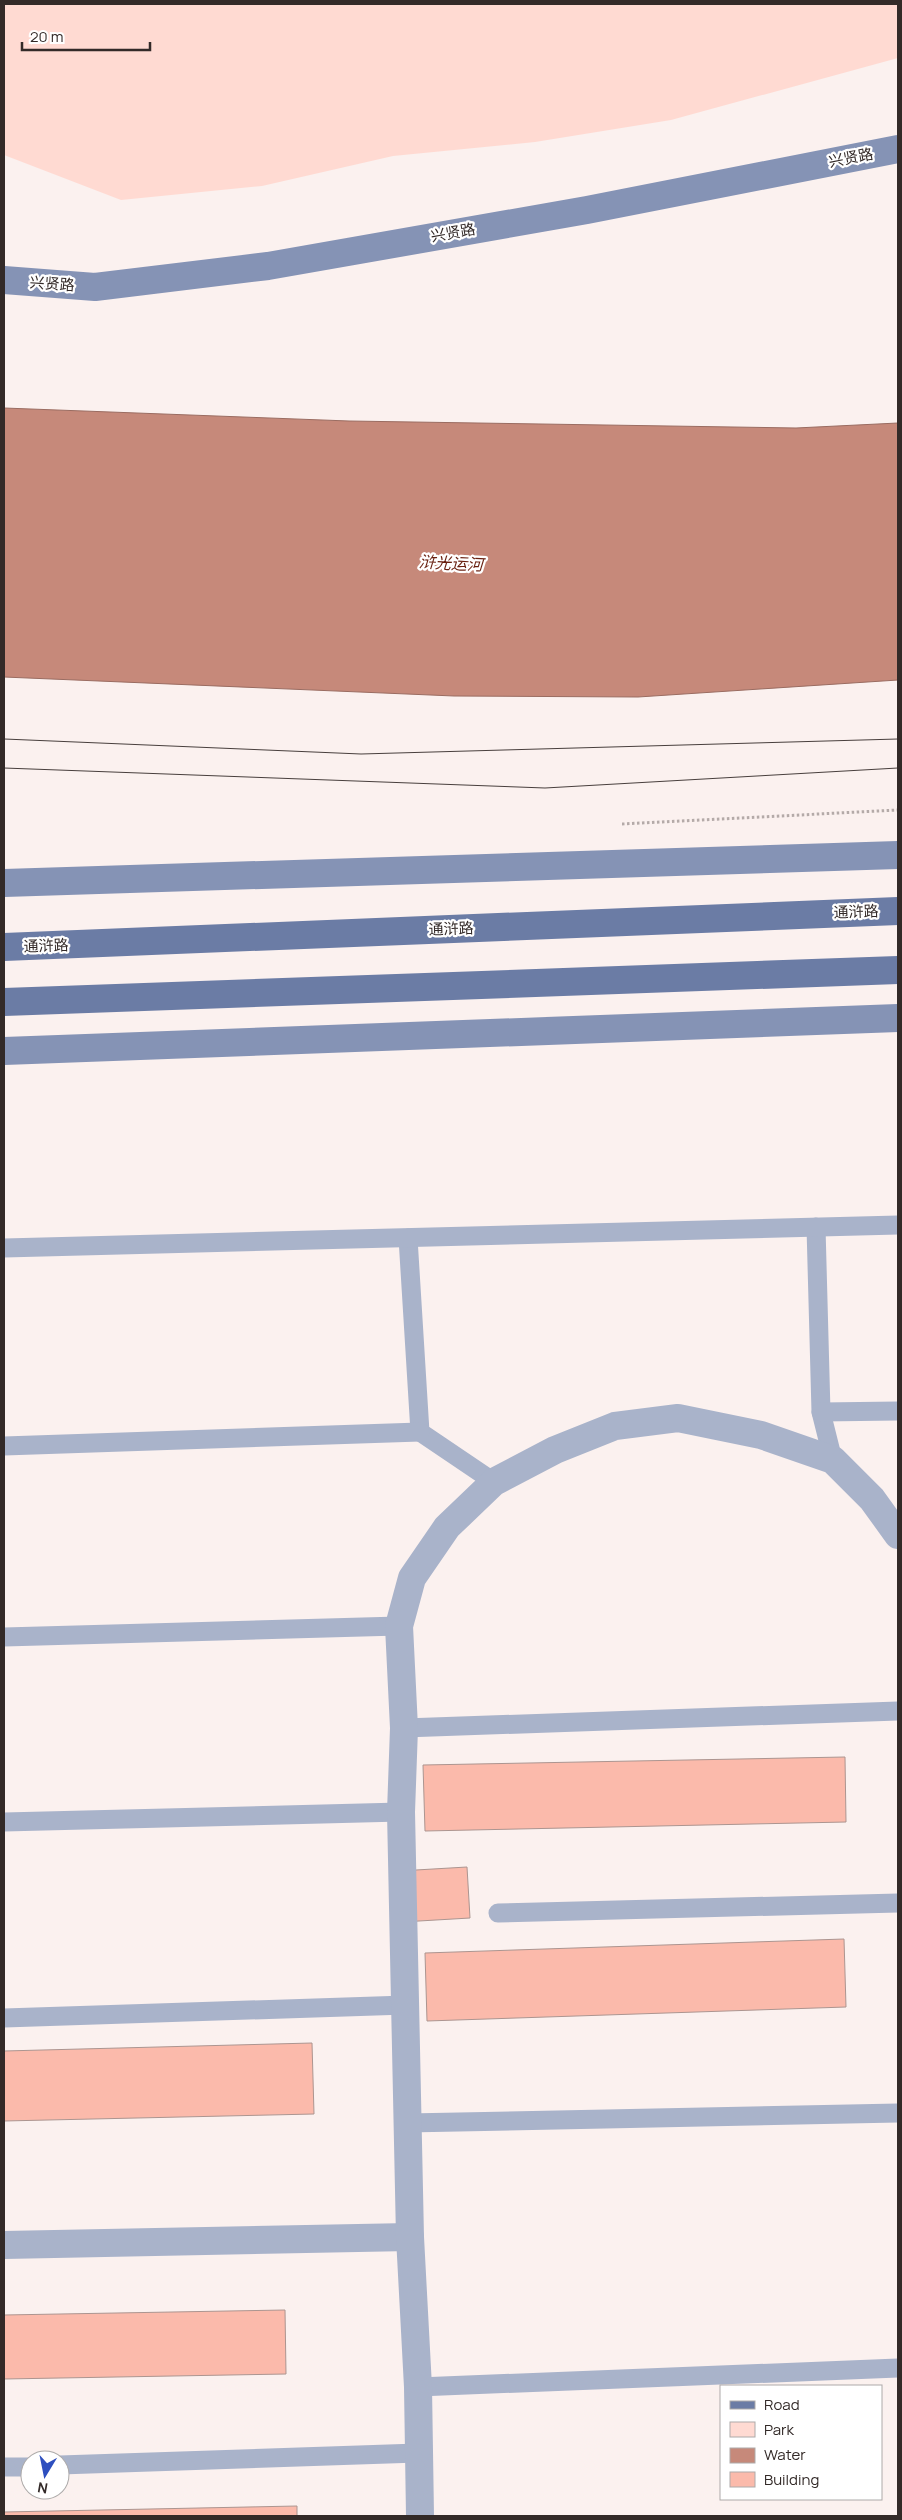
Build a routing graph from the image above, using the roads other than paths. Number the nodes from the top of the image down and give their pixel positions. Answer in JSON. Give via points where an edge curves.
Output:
{"nodes":[{"id":1,"x":898,"y":149,"type":"edge"},
{"id":2,"x":4,"y":280,"type":"edge"},
{"id":3,"x":898,"y":855,"type":"edge"},
{"id":4,"x":4,"y":883,"type":"edge"},
{"id":5,"x":898,"y":910,"type":"edge"},
{"id":6,"x":4,"y":947,"type":"edge"},
{"id":7,"x":898,"y":970,"type":"edge"},
{"id":8,"x":4,"y":1002,"type":"edge"},
{"id":9,"x":898,"y":1018,"type":"edge"},
{"id":10,"x":4,"y":1051,"type":"edge"},
{"id":11,"x":898,"y":1225,"type":"edge"},
{"id":12,"x":816,"y":1228,"type":"junction"},
{"id":13,"x":408,"y":1238,"type":"junction"},
{"id":14,"x":4,"y":1248,"type":"edge"},
{"id":15,"x":898,"y":1411,"type":"edge"},
{"id":16,"x":821,"y":1412,"type":"junction"},
{"id":17,"x":420,"y":1432,"type":"junction"},
{"id":18,"x":4,"y":1446,"type":"edge"},
{"id":19,"x":832,"y":1460,"type":"junction"},
{"id":20,"x":494,"y":1482,"type":"junction"},
{"id":21,"x":898,"y":1535,"type":"edge"},
{"id":22,"x":398,"y":1626,"type":"junction"},
{"id":23,"x":4,"y":1637,"type":"edge"},
{"id":24,"x":898,"y":1711,"type":"edge"},
{"id":25,"x":404,"y":1728,"type":"junction"},
{"id":26,"x":401,"y":1812,"type":"junction"},
{"id":27,"x":4,"y":1822,"type":"edge"},
{"id":28,"x":898,"y":1903,"type":"edge"},
{"id":29,"x":498,"y":1913,"type":"dead end"},
{"id":30,"x":406,"y":2006,"type":"junction"},
{"id":31,"x":4,"y":2018,"type":"edge"},
{"id":32,"x":898,"y":2113,"type":"edge"},
{"id":33,"x":407,"y":2123,"type":"junction"},
{"id":34,"x":410,"y":2237,"type":"junction"},
{"id":35,"x":4,"y":2245,"type":"edge"},
{"id":36,"x":898,"y":2368,"type":"edge"},
{"id":37,"x":418,"y":2387,"type":"junction"},
{"id":38,"x":418,"y":2453,"type":"junction"},
{"id":39,"x":70,"y":2466,"type":"edge"},
{"id":40,"x":20,"y":2467,"type":"edge"},
{"id":41,"x":4,"y":2468,"type":"edge"},
{"id":42,"x":420,"y":2516,"type":"edge"}],
"edges":[{"from":1,"to":2,"type":"main road","name":"兴贤路","via":[[587,210],[268,266],[95,287]]},
{"from":3,"to":4,"type":"main road"},
{"from":5,"to":6,"type":"main road","name":"通浒路"},
{"from":7,"to":8,"type":"main road"},
{"from":9,"to":10,"type":"main road"},
{"from":11,"to":12,"type":"lane"},
{"from":12,"to":13,"type":"lane"},
{"from":12,"to":16,"type":"lane"},
{"from":13,"to":14,"type":"lane"},
{"from":13,"to":17,"type":"lane"},
{"from":15,"to":16,"type":"lane"},
{"from":16,"to":19,"type":"lane"},
{"from":17,"to":18,"type":"lane"},
{"from":17,"to":20,"type":"lane"},
{"from":19,"to":20,"type":"street","via":[[761,1435],[678,1418],[616,1426],[555,1450]]},
{"from":19,"to":21,"type":"street","via":[[872,1499]]},
{"from":20,"to":22,"type":"street","via":[[447,1527],[412,1578]]},
{"from":22,"to":23,"type":"lane"},
{"from":22,"to":25,"type":"street"},
{"from":24,"to":25,"type":"lane"},
{"from":25,"to":26,"type":"street"},
{"from":26,"to":27,"type":"lane"},
{"from":26,"to":30,"type":"street"},
{"from":28,"to":29,"type":"lane"},
{"from":30,"to":31,"type":"lane"},
{"from":30,"to":33,"type":"street"},
{"from":32,"to":33,"type":"lane"},
{"from":33,"to":34,"type":"street"},
{"from":34,"to":35,"type":"street"},
{"from":34,"to":37,"type":"street"},
{"from":36,"to":37,"type":"lane"},
{"from":37,"to":38,"type":"street"},
{"from":38,"to":39,"type":"lane"},
{"from":38,"to":42,"type":"street"},
{"from":40,"to":41,"type":"lane"}]}
